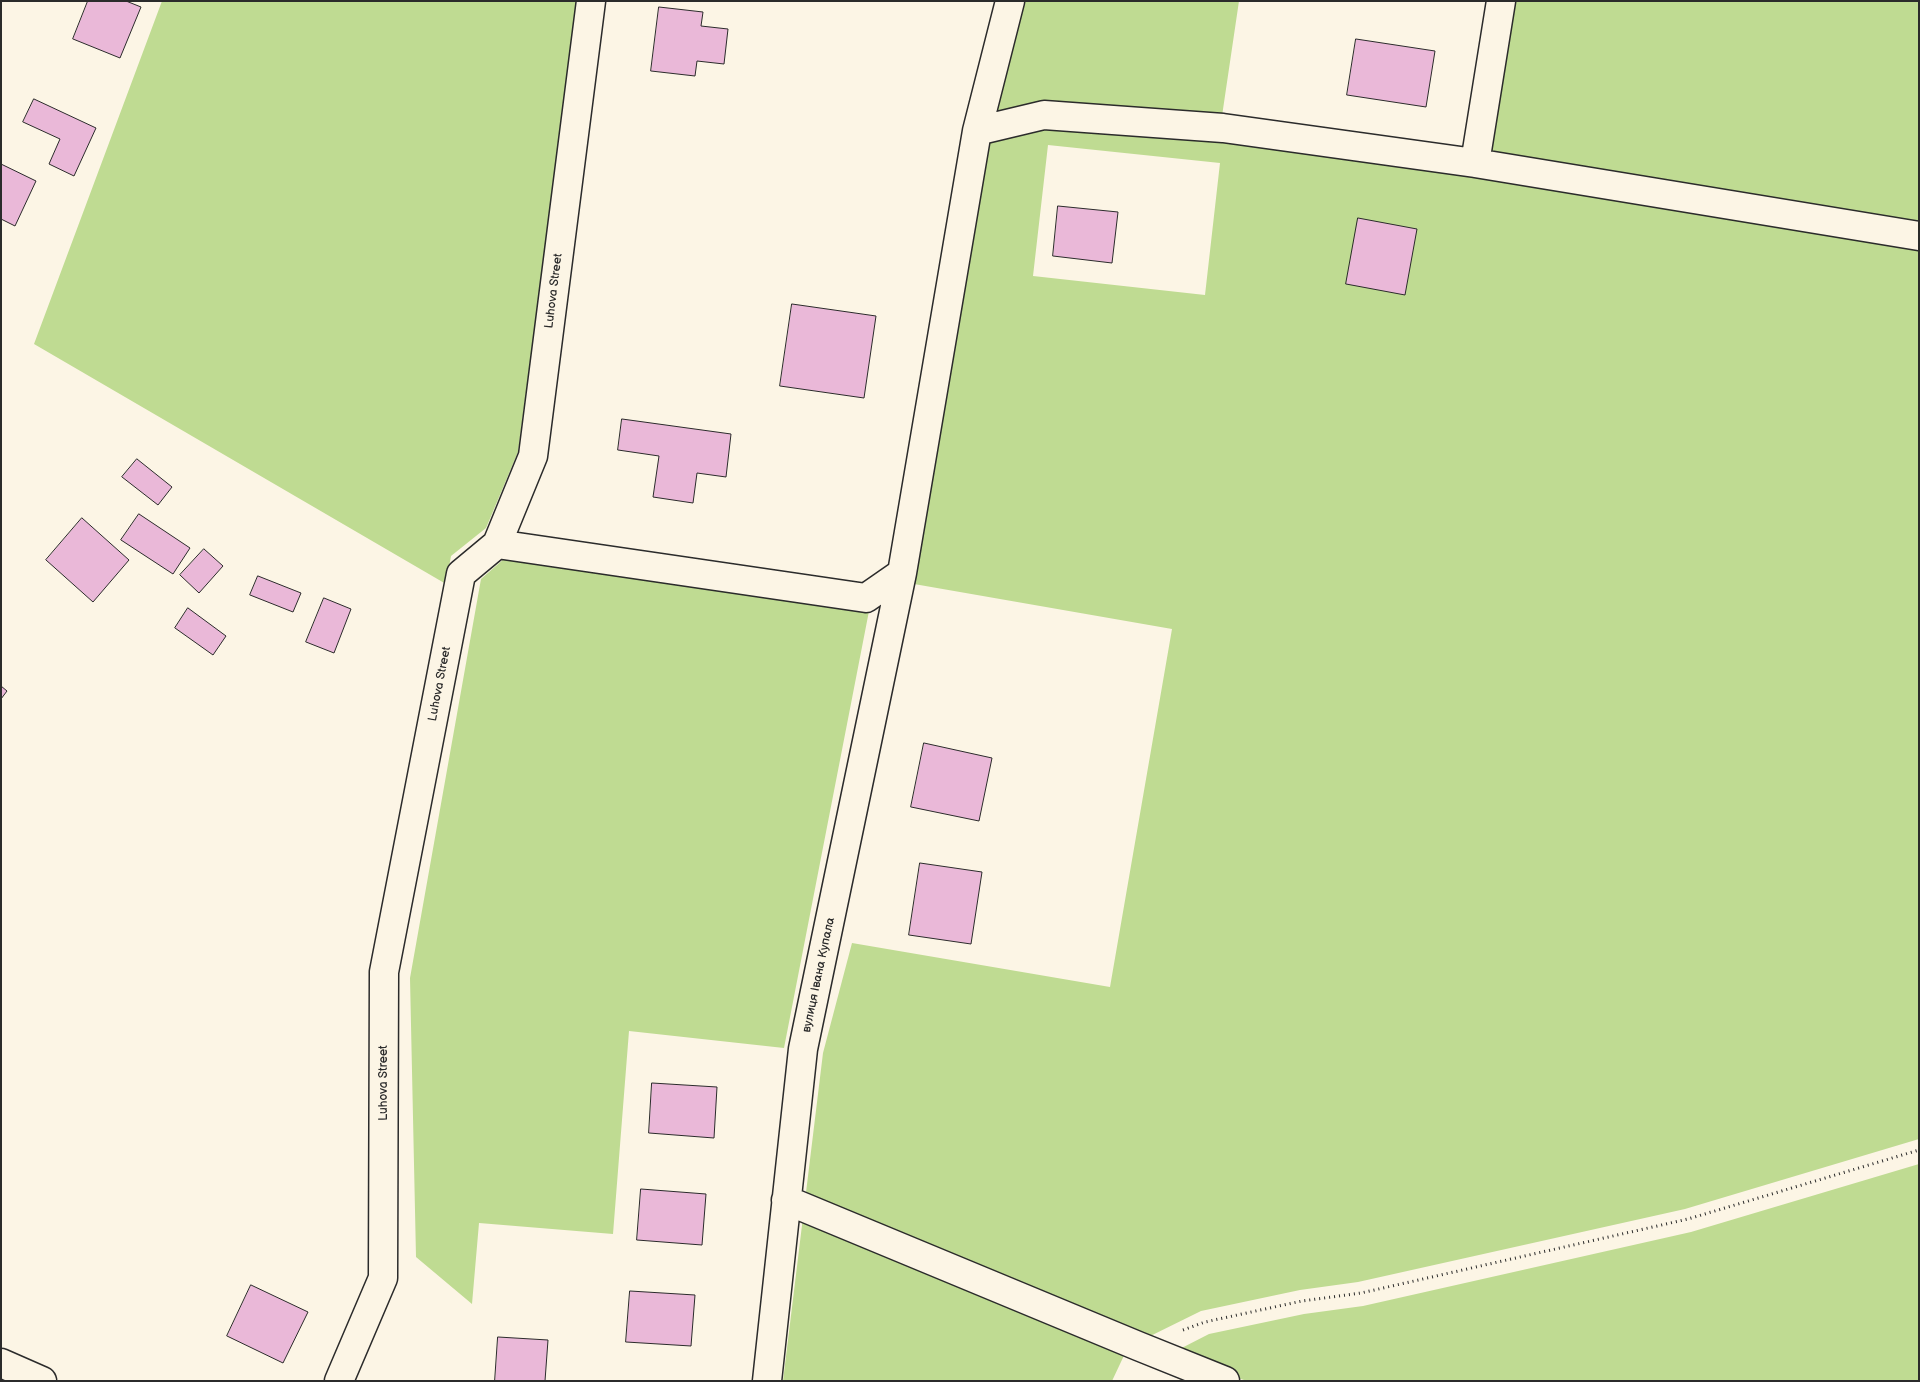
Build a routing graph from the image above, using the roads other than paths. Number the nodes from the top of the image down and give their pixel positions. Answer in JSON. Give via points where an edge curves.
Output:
{"nodes":[{"id":1,"x":591,"y":1,"type":"edge"},
{"id":2,"x":1010,"y":1,"type":"edge"},
{"id":3,"x":1501,"y":1,"type":"edge"},
{"id":4,"x":977,"y":131,"type":"junction"},
{"id":5,"x":1475,"y":163,"type":"junction"},
{"id":6,"x":1919,"y":236,"type":"edge"},
{"id":7,"x":497,"y":544,"type":"junction"},
{"id":8,"x":902,"y":573,"type":"junction"},
{"id":9,"x":786,"y":1200,"type":"junction"},
{"id":10,"x":1,"y":1364,"type":"edge"},
{"id":11,"x":42,"y":1381,"type":"edge"},
{"id":12,"x":339,"y":1381,"type":"edge"},
{"id":13,"x":767,"y":1381,"type":"edge"},
{"id":14,"x":1226,"y":1381,"type":"edge"}],
"edges":[{"from":1,"to":7,"type":"street","name":"Luhova Street","via":[[532,456]]},
{"from":2,"to":4,"type":"street"},
{"from":3,"to":5,"type":"street"},
{"from":4,"to":5,"type":"street","via":[[1044,115],[1223,128]]},
{"from":4,"to":8,"type":"street","name":"вулиця Івана Купала"},
{"from":5,"to":6,"type":"street"},
{"from":7,"to":8,"type":"street","via":[[866,598]]},
{"from":7,"to":12,"type":"street","name":"Luhova Street","via":[[462,574],[384,972],[383,1278]]},
{"from":8,"to":9,"type":"street","name":"вулиця Івана Купала","via":[[803,1049]]},
{"from":9,"to":13,"type":"street","name":"вулиця Івана Купала"},
{"from":9,"to":14,"type":"street"},
{"from":10,"to":11,"type":"street"}]}
